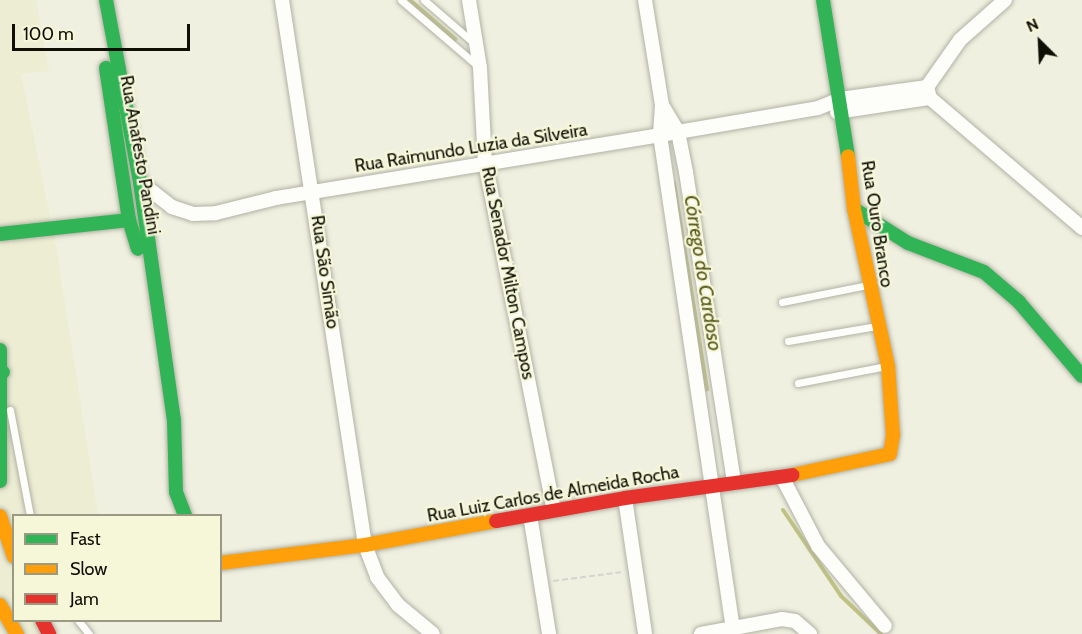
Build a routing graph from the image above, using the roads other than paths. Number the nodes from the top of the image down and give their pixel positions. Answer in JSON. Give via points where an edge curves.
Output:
{"nodes":[{"id":1,"x":99,"y":0,"type":"edge"},
{"id":2,"x":106,"y":0,"type":"edge"},
{"id":3,"x":282,"y":0,"type":"edge"},
{"id":4,"x":401,"y":0,"type":"edge"},
{"id":5,"x":424,"y":0,"type":"edge"},
{"id":6,"x":469,"y":0,"type":"edge"},
{"id":7,"x":645,"y":0,"type":"edge"},
{"id":8,"x":823,"y":0,"type":"edge"},
{"id":9,"x":1005,"y":0,"type":"edge"},
{"id":10,"x":478,"y":47,"type":"junction"},
{"id":11,"x":480,"y":68,"type":"junction"},
{"id":12,"x":928,"y":92,"type":"junction"},
{"id":13,"x":840,"y":99,"type":"junction"},
{"id":14,"x":662,"y":105,"type":"junction"},
{"id":15,"x":818,"y":108,"type":"junction"},
{"id":16,"x":844,"y":113,"type":"junction"},
{"id":17,"x":678,"y":132,"type":"junction"},
{"id":18,"x":660,"y":135,"type":"junction"},
{"id":19,"x":485,"y":162,"type":"junction"},
{"id":20,"x":140,"y":182,"type":"junction"},
{"id":21,"x":313,"y":192,"type":"junction"},
{"id":22,"x":854,"y":209,"type":"junction"},
{"id":23,"x":129,"y":220,"type":"junction"},
{"id":24,"x":1082,"y":228,"type":"edge"},
{"id":25,"x":0,"y":234,"type":"edge"},
{"id":26,"x":868,"y":285,"type":"junction"},
{"id":27,"x":782,"y":302,"type":"dead end"},
{"id":28,"x":159,"y":314,"type":"junction"},
{"id":29,"x":877,"y":326,"type":"junction"},
{"id":30,"x":788,"y":341,"type":"dead end"},
{"id":31,"x":0,"y":350,"type":"edge"},
{"id":32,"x":888,"y":366,"type":"junction"},
{"id":33,"x":2,"y":374,"type":"edge"},
{"id":34,"x":1082,"y":376,"type":"edge"},
{"id":35,"x":798,"y":383,"type":"dead end"},
{"id":36,"x":890,"y":454,"type":"joint"},
{"id":37,"x":782,"y":477,"type":"junction"},
{"id":38,"x":0,"y":481,"type":"edge"},
{"id":39,"x":734,"y":483,"type":"junction"},
{"id":40,"x":713,"y":485,"type":"junction"},
{"id":41,"x":625,"y":498,"type":"junction"},
{"id":42,"x":0,"y":508,"type":"edge"},
{"id":43,"x":554,"y":510,"type":"junction"},
{"id":44,"x":30,"y":514,"type":"edge"},
{"id":45,"x":183,"y":514,"type":"edge"},
{"id":46,"x":530,"y":515,"type":"junction"},
{"id":47,"x":0,"y":516,"type":"edge"},
{"id":48,"x":12,"y":519,"type":"edge"},
{"id":49,"x":365,"y":544,"type":"junction"},
{"id":50,"x":12,"y":551,"type":"edge"},
{"id":51,"x":222,"y":563,"type":"edge"},
{"id":52,"x":0,"y":605,"type":"edge"},
{"id":53,"x":79,"y":622,"type":"edge"},
{"id":54,"x":885,"y":626,"type":"dead end"},
{"id":55,"x":733,"y":629,"type":"junction"},
{"id":56,"x":804,"y":632,"type":"edge"},
{"id":57,"x":17,"y":634,"type":"edge"},
{"id":58,"x":89,"y":634,"type":"edge"},
{"id":59,"x":433,"y":634,"type":"edge"},
{"id":60,"x":549,"y":634,"type":"edge"},
{"id":61,"x":645,"y":634,"type":"edge"},
{"id":62,"x":701,"y":634,"type":"edge"}],
"edges":[{"from":1,"to":23,"type":"main road","name":"Rua Anafesto Pandini"},
{"from":2,"to":20,"type":"main road","name":"Rua Anafesto Pandini"},
{"from":3,"to":21,"type":"street","name":"Rua São Simão"},
{"from":4,"to":11,"type":"lane"},
{"from":5,"to":10,"type":"lane"},
{"from":6,"to":10,"type":"street","name":"Rua Senador Milton Campos"},
{"from":7,"to":14,"type":"street"},
{"from":8,"to":13,"type":"main road","name":"Rua Ouro Branco"},
{"from":9,"to":12,"type":"street","via":[[960,40]]},
{"from":10,"to":11,"type":"street","name":"Rua Senador Milton Campos"},
{"from":11,"to":19,"type":"street","name":"Rua Senador Milton Campos"},
{"from":12,"to":13,"type":"street","name":"Rua Raimundo Luzia da Silveira"},
{"from":12,"to":16,"type":"street"},
{"from":12,"to":24,"type":"street"},
{"from":13,"to":15,"type":"street","name":"Rua Raimundo Luzia da Silveira"},
{"from":13,"to":16,"type":"main road","name":"Rua Ouro Branco"},
{"from":14,"to":17,"type":"street"},
{"from":14,"to":18,"type":"street"},
{"from":15,"to":16,"type":"street","name":"Rua Raimundo Luzia da Silveira"},
{"from":15,"to":17,"type":"street","name":"Rua Raimundo Luzia da Silveira"},
{"from":16,"to":22,"type":"main road","name":"Rua Ouro Branco"},
{"from":17,"to":18,"type":"street","name":"Rua Raimundo Luzia da Silveira"},
{"from":17,"to":39,"type":"street"},
{"from":18,"to":19,"type":"street","name":"Rua Raimundo Luzia da Silveira"},
{"from":18,"to":40,"type":"street"},
{"from":19,"to":21,"type":"street","name":"Rua Raimundo Luzia da Silveira"},
{"from":19,"to":43,"type":"street","name":"Rua Senador Milton Campos"},
{"from":20,"to":21,"type":"street","name":"Rua Raimundo Luzia da Silveira","via":[[172,207],[193,214]]},
{"from":20,"to":28,"type":"main road","name":"Rua Anafesto Pandini"},
{"from":21,"to":49,"type":"street","name":"Rua São Simão"},
{"from":22,"to":26,"type":"main road","name":"Rua Ouro Branco"},
{"from":22,"to":34,"type":"main road","via":[[908,243],[984,272],[1019,302]]},
{"from":23,"to":25,"type":"main road"},
{"from":23,"to":28,"type":"main road","name":"Rua Anafesto Pandini"},
{"from":26,"to":27,"type":"lane"},
{"from":26,"to":29,"type":"main road","name":"Rua Ouro Branco"},
{"from":28,"to":45,"type":"main road","name":"Rua Anafesto Pandini","via":[[174,420],[176,492]]},
{"from":29,"to":30,"type":"lane"},
{"from":29,"to":32,"type":"main road","name":"Rua Ouro Branco"},
{"from":31,"to":33,"type":"main road"},
{"from":32,"to":35,"type":"lane"},
{"from":32,"to":36,"type":"main road","name":"Rua Ouro Branco","via":[[893,435]]},
{"from":33,"to":38,"type":"main road"},
{"from":33,"to":44,"type":"lane"},
{"from":36,"to":37,"type":"main road","name":"Rua Luiz Carlos de Almeida Rocha"},
{"from":37,"to":39,"type":"main road","name":"Rua Luiz Carlos de Almeida Rocha"},
{"from":37,"to":54,"type":"street","via":[[819,546]]},
{"from":39,"to":40,"type":"main road","name":"Rua Luiz Carlos de Almeida Rocha"},
{"from":40,"to":41,"type":"main road","name":"Rua Luiz Carlos de Almeida Rocha"},
{"from":40,"to":55,"type":"street"},
{"from":41,"to":43,"type":"main road","name":"Rua Luiz Carlos de Almeida Rocha"},
{"from":41,"to":61,"type":"street"},
{"from":42,"to":48,"type":"lane"},
{"from":43,"to":46,"type":"main road","name":"Rua Luiz Carlos de Almeida Rocha"},
{"from":46,"to":49,"type":"main road","name":"Rua Luiz Carlos de Almeida Rocha"},
{"from":46,"to":60,"type":"street"},
{"from":47,"to":50,"type":"main road"},
{"from":49,"to":51,"type":"main road","name":"Rua Luiz Carlos de Almeida Rocha"},
{"from":49,"to":59,"type":"street","name":"Rua São Simão","via":[[377,577],[398,605]]},
{"from":52,"to":57,"type":"main road"},
{"from":53,"to":58,"type":"lane"},
{"from":55,"to":56,"type":"street","via":[[782,619],[795,621]]},
{"from":55,"to":62,"type":"street"}]}
